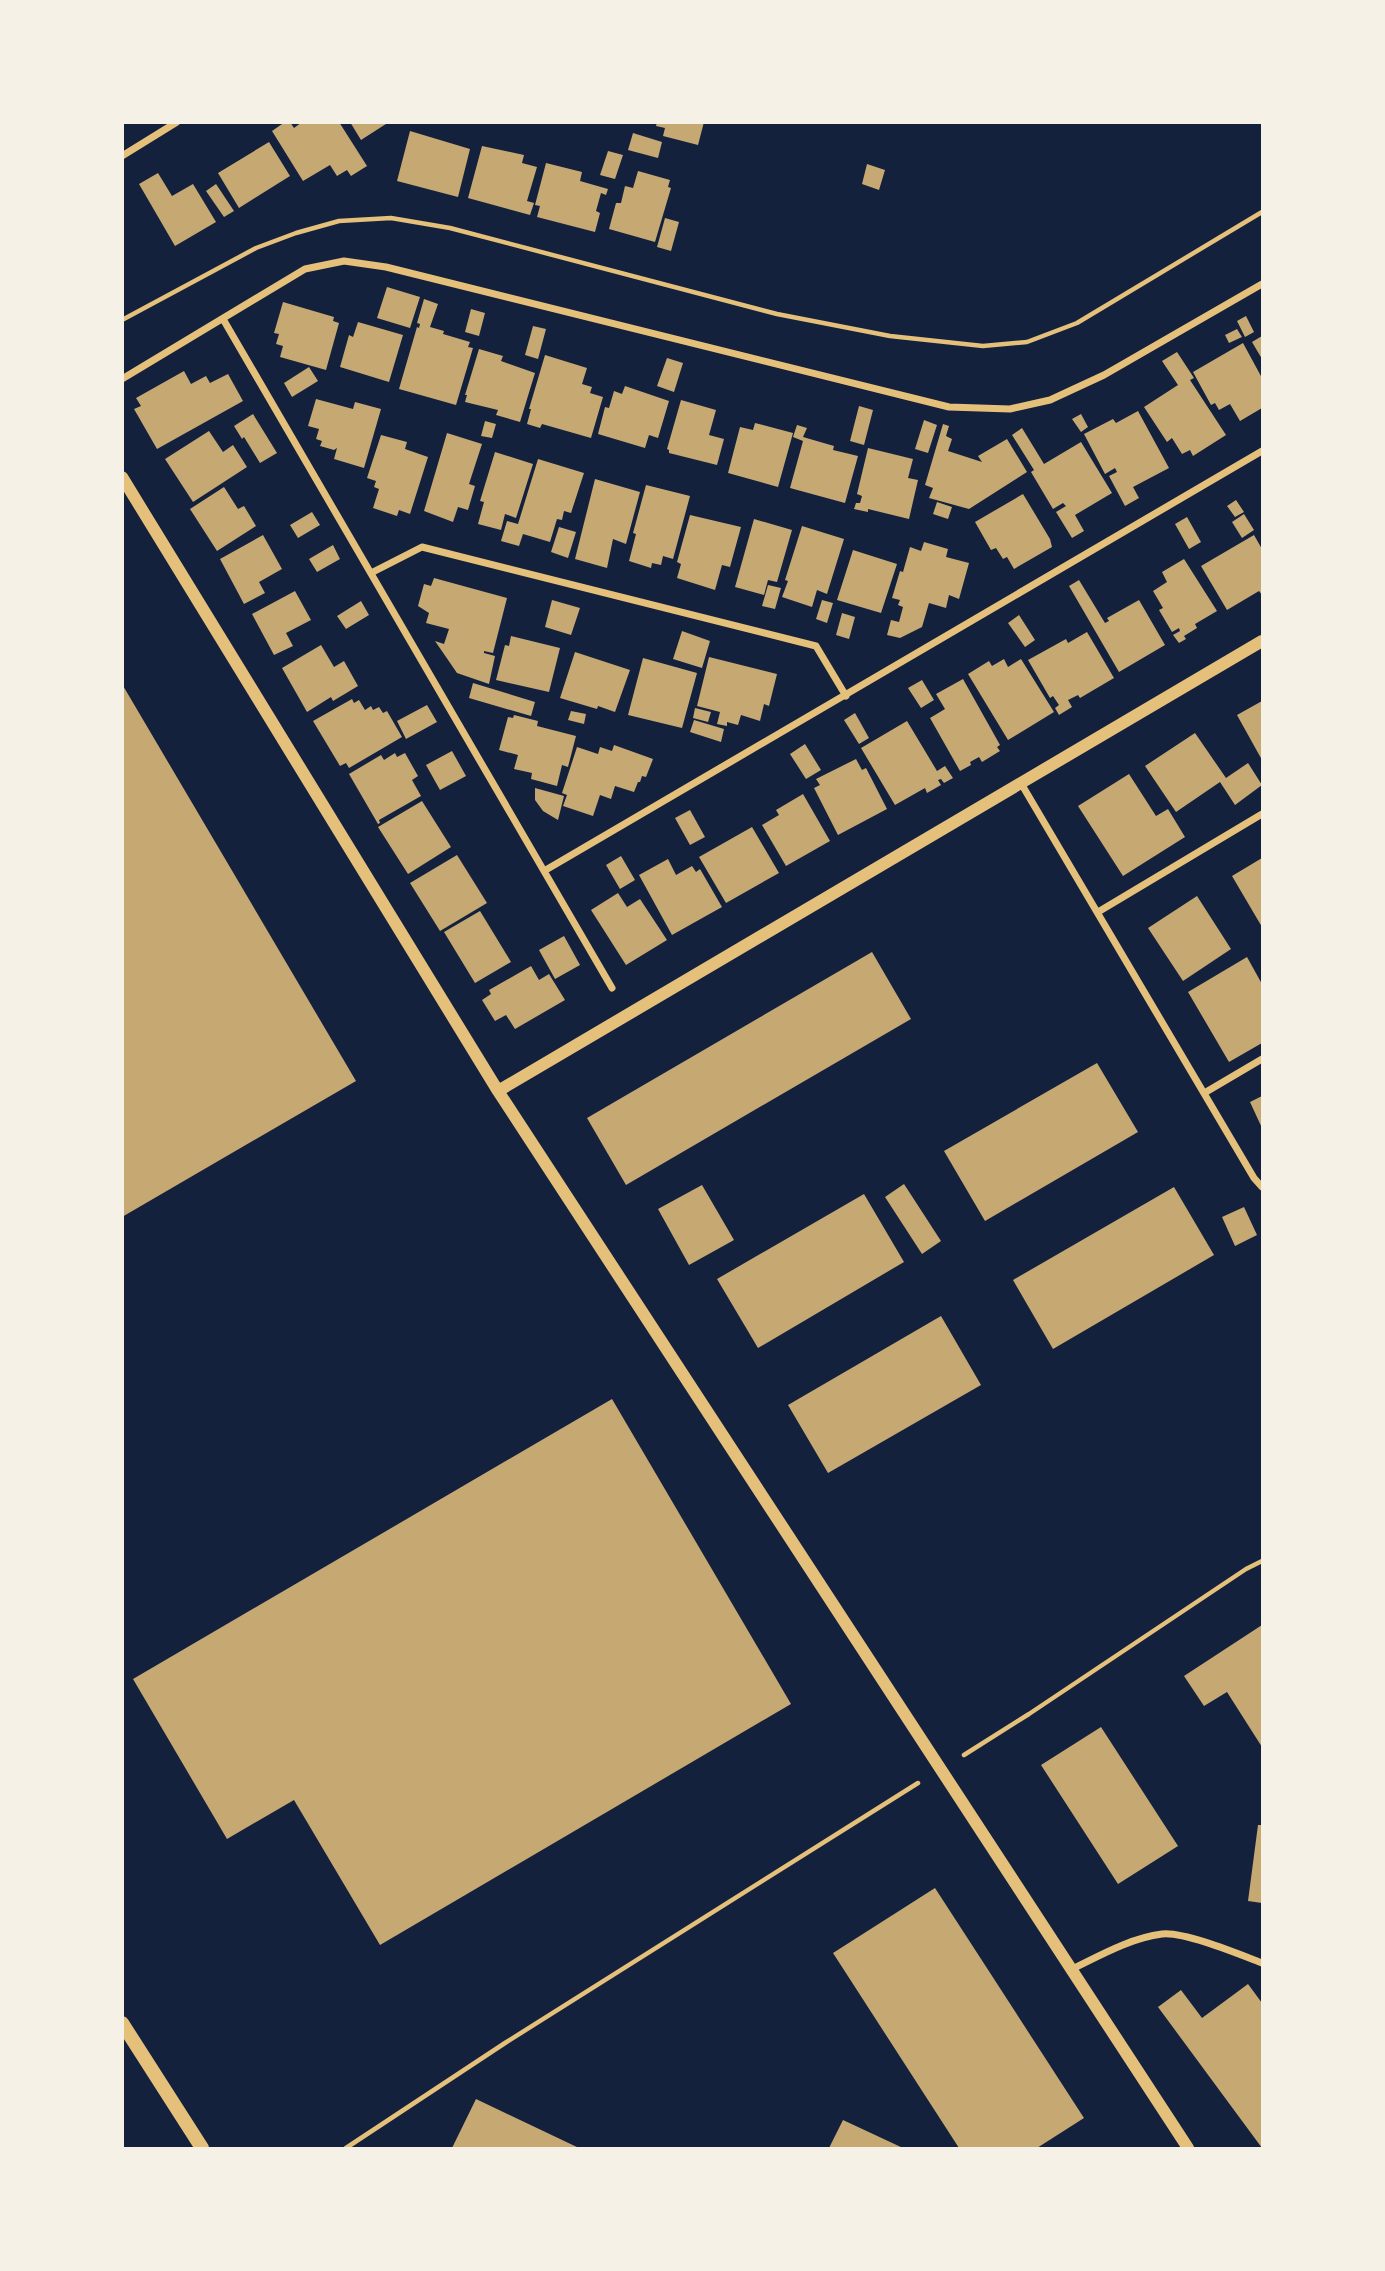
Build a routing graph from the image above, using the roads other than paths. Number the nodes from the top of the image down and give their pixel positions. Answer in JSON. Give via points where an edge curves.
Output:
{"nodes":[{"id":1,"x":177,"y":122,"type":"edge"},
{"id":2,"x":122,"y":156,"type":"edge"},
{"id":3,"x":1262,"y":284,"type":"edge"},
{"id":4,"x":223,"y":319,"type":"junction"},
{"id":5,"x":122,"y":379,"type":"edge"},
{"id":6,"x":1262,"y":451,"type":"edge"},
{"id":7,"x":122,"y":477,"type":"edge"},
{"id":8,"x":371,"y":573,"type":"junction"},
{"id":9,"x":1262,"y":641,"type":"edge"},
{"id":10,"x":846,"y":696,"type":"junction"},
{"id":11,"x":1022,"y":785,"type":"junction"},
{"id":12,"x":1262,"y":814,"type":"edge"},
{"id":13,"x":544,"y":871,"type":"junction"},
{"id":14,"x":1098,"y":912,"type":"junction"},
{"id":15,"x":612,"y":988,"type":"dead end"},
{"id":16,"x":1262,"y":1059,"type":"edge"},
{"id":17,"x":498,"y":1091,"type":"junction"},
{"id":18,"x":1206,"y":1093,"type":"junction"},
{"id":19,"x":1262,"y":1186,"type":"edge"},
{"id":20,"x":1262,"y":1963,"type":"edge"},
{"id":21,"x":1070,"y":1970,"type":"junction"},
{"id":22,"x":122,"y":2023,"type":"edge"},
{"id":23,"x":202,"y":2148,"type":"edge"},
{"id":24,"x":1188,"y":2148,"type":"edge"}],
"edges":[{"from":1,"to":2,"type":"street"},
{"from":3,"to":4,"type":"street","via":[[1104,375],[1050,400],[1010,409],[949,407],[386,267],[344,261],[305,269]]},
{"from":4,"to":5,"type":"street"},
{"from":4,"to":8,"type":"street"},
{"from":6,"to":10,"type":"street"},
{"from":7,"to":17,"type":"street"},
{"from":8,"to":10,"type":"street","via":[[422,547],[816,646]]},
{"from":8,"to":13,"type":"street"},
{"from":9,"to":11,"type":"street"},
{"from":10,"to":13,"type":"street"},
{"from":11,"to":14,"type":"street"},
{"from":11,"to":17,"type":"street"},
{"from":12,"to":14,"type":"street"},
{"from":13,"to":15,"type":"street"},
{"from":14,"to":18,"type":"street"},
{"from":16,"to":18,"type":"street"},
{"from":17,"to":21,"type":"street"},
{"from":18,"to":19,"type":"street"},
{"from":20,"to":21,"type":"street","via":[[1165,1933],[1121,1945]]},
{"from":21,"to":24,"type":"street"},
{"from":22,"to":23,"type":"main road"}]}
